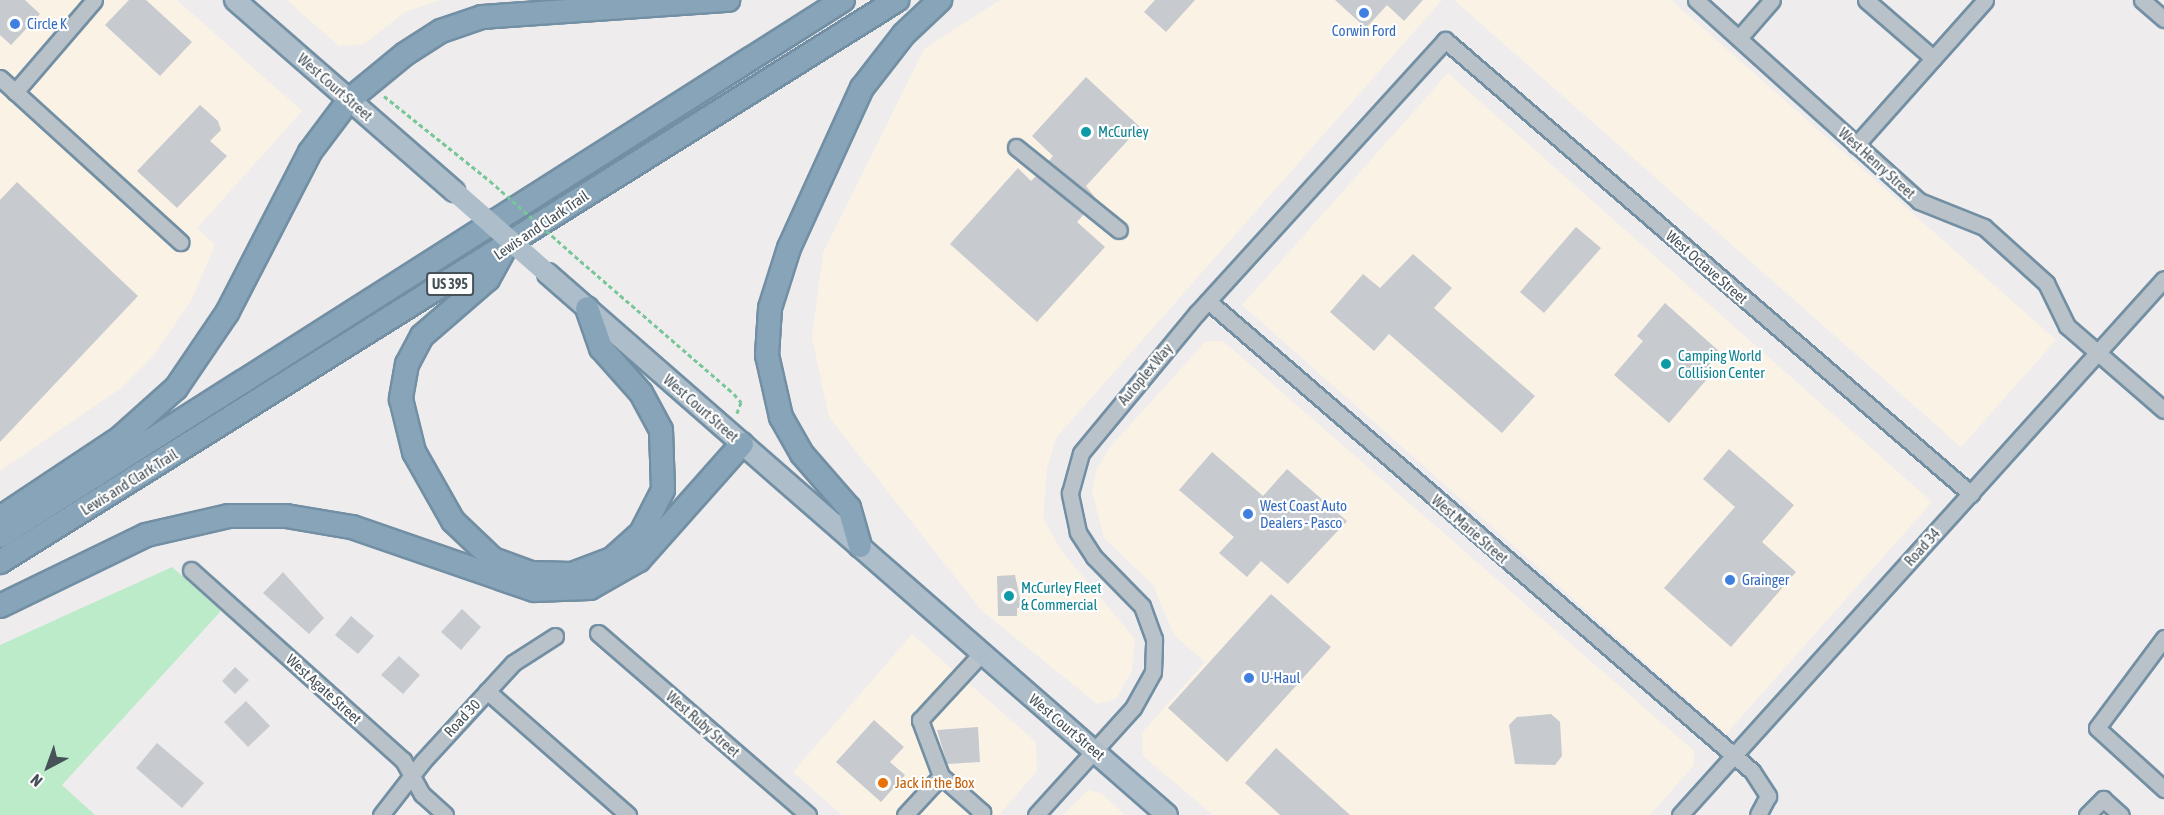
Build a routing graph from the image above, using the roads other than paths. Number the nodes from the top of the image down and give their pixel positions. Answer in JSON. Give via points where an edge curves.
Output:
{"nodes":[{"id":1,"x":94,"y":0,"type":"edge"},
{"id":2,"x":235,"y":0,"type":"edge"},
{"id":3,"x":728,"y":0,"type":"edge"},
{"id":4,"x":843,"y":0,"type":"edge"},
{"id":5,"x":897,"y":0,"type":"edge"},
{"id":6,"x":940,"y":0,"type":"edge"},
{"id":7,"x":1696,"y":0,"type":"edge"},
{"id":8,"x":1772,"y":0,"type":"edge"},
{"id":9,"x":1866,"y":0,"type":"edge"},
{"id":10,"x":1985,"y":0,"type":"edge"},
{"id":11,"x":2142,"y":0,"type":"edge"},
{"id":12,"x":2164,"y":19,"type":"edge"},
{"id":13,"x":1739,"y":38,"type":"junction"},
{"id":14,"x":1444,"y":39,"type":"joint"},
{"id":15,"x":1933,"y":58,"type":"junction"},
{"id":16,"x":0,"y":78,"type":"edge"},
{"id":17,"x":15,"y":92,"type":"junction"},
{"id":18,"x":349,"y":100,"type":"junction"},
{"id":19,"x":1856,"y":145,"type":"junction"},
{"id":20,"x":1016,"y":147,"type":"dead end"},
{"id":21,"x":1119,"y":230,"type":"dead end"},
{"id":22,"x":180,"y":242,"type":"dead end"},
{"id":23,"x":504,"y":251,"type":"junction"},
{"id":24,"x":2164,"y":279,"type":"edge"},
{"id":25,"x":1208,"y":301,"type":"junction"},
{"id":26,"x":587,"y":308,"type":"junction"},
{"id":27,"x":2098,"y":352,"type":"junction"},
{"id":28,"x":2164,"y":410,"type":"edge"},
{"id":29,"x":742,"y":444,"type":"junction"},
{"id":30,"x":1971,"y":494,"type":"junction"},
{"id":31,"x":0,"y":518,"type":"edge"},
{"id":32,"x":0,"y":537,"type":"edge"},
{"id":33,"x":860,"y":546,"type":"junction"},
{"id":34,"x":0,"y":562,"type":"edge"},
{"id":35,"x":191,"y":570,"type":"dead end"},
{"id":36,"x":0,"y":606,"type":"edge"},
{"id":37,"x":598,"y":633,"type":"dead end"},
{"id":38,"x":555,"y":636,"type":"dead end"},
{"id":39,"x":2164,"y":638,"type":"edge"},
{"id":40,"x":981,"y":654,"type":"junction"},
{"id":41,"x":487,"y":691,"type":"junction"},
{"id":42,"x":1096,"y":752,"type":"junction"},
{"id":43,"x":1732,"y":757,"type":"junction"},
{"id":44,"x":413,"y":776,"type":"junction"},
{"id":45,"x":940,"y":776,"type":"junction"},
{"id":46,"x":2164,"y":789,"type":"edge"},
{"id":47,"x":381,"y":815,"type":"edge"},
{"id":48,"x":445,"y":815,"type":"edge"},
{"id":49,"x":628,"y":815,"type":"edge"},
{"id":50,"x":808,"y":815,"type":"edge"},
{"id":51,"x":905,"y":815,"type":"edge"},
{"id":52,"x":979,"y":815,"type":"edge"},
{"id":53,"x":1036,"y":815,"type":"edge"},
{"id":54,"x":1167,"y":815,"type":"edge"},
{"id":55,"x":1680,"y":815,"type":"edge"},
{"id":56,"x":1758,"y":815,"type":"edge"},
{"id":57,"x":2087,"y":815,"type":"edge"},
{"id":58,"x":2121,"y":815,"type":"edge"}],
"edges":[{"from":1,"to":17,"type":"street"},
{"from":2,"to":18,"type":"main road","name":"West Court Street"},
{"from":3,"to":18,"type":"highway","via":[[482,17],[422,41]]},
{"from":4,"to":32,"type":"highway","name":"Lewis and Clark Trail","number":"US 395"},
{"from":5,"to":23,"type":"highway","name":"Lewis and Clark Trail","number":"US 395"},
{"from":6,"to":33,"type":"highway","via":[[904,34],[862,88],[789,248],[770,308],[766,355],[777,406],[802,454],[849,508]]},
{"from":7,"to":13,"type":"street","name":"West Henry Street"},
{"from":8,"to":13,"type":"street"},
{"from":9,"to":15,"type":"street"},
{"from":10,"to":15,"type":"street"},
{"from":11,"to":12,"type":"street"},
{"from":13,"to":19,"type":"street","name":"West Henry Street"},
{"from":14,"to":25,"type":"street","name":"Autoplex Way"},
{"from":14,"to":30,"type":"street","name":"West Octave Street"},
{"from":15,"to":19,"type":"street"},
{"from":16,"to":17,"type":"street"},
{"from":17,"to":22,"type":"street"},
{"from":18,"to":26,"type":"main road","name":"West Court Street","bridge":true},
{"from":18,"to":31,"type":"highway","via":[[300,168],[227,313],[193,368],[120,438]]},
{"from":19,"to":27,"type":"street","name":"West Henry Street","via":[[1925,206],[1984,226],[2040,276],[2063,321]]},
{"from":20,"to":21,"type":"street"},
{"from":23,"to":26,"type":"highway","via":[[488,279],[422,336],[407,364],[401,399],[414,452],[453,521],[493,559],[531,573],[572,574],[612,559],[641,533],[663,490],[661,430],[641,393],[601,348]]},
{"from":23,"to":34,"type":"highway","name":"Lewis and Clark Trail","number":"US 395"},
{"from":24,"to":27,"type":"street","name":"Road 34"},
{"from":25,"to":42,"type":"street","name":"Autoplex Way","via":[[1088,442],[1074,472],[1070,493],[1078,532],[1094,557],[1142,606],[1154,639],[1149,683]]},
{"from":25,"to":43,"type":"street","name":"West Marie Street"},
{"from":26,"to":29,"type":"main road","name":"West Court Street"},
{"from":27,"to":28,"type":"street","name":"West Henry Street"},
{"from":27,"to":30,"type":"street","name":"Road 34"},
{"from":29,"to":33,"type":"main road","name":"West Court Street"},
{"from":29,"to":36,"type":"highway","via":[[639,560],[590,588],[534,591],[352,527],[286,516],[229,516],[146,535]]},
{"from":30,"to":43,"type":"street","name":"Road 34"},
{"from":33,"to":40,"type":"main road","name":"West Court Street"},
{"from":35,"to":44,"type":"street","name":"West Agate Street","via":[[403,759]]},
{"from":37,"to":50,"type":"street","name":"West Ruby Street"},
{"from":38,"to":41,"type":"street","name":"Road 30","via":[[528,649]]},
{"from":39,"to":46,"type":"street","via":[[2097,728]]},
{"from":40,"to":42,"type":"main road","name":"West Court Street"},
{"from":40,"to":45,"type":"street","via":[[920,720]]},
{"from":41,"to":44,"type":"street","name":"Road 30"},
{"from":41,"to":49,"type":"street"},
{"from":42,"to":53,"type":"street","name":"Autoplex Way"},
{"from":42,"to":54,"type":"main road","name":"West Court Street"},
{"from":43,"to":55,"type":"street","name":"Road 34"},
{"from":43,"to":56,"type":"street","name":"West Marie Street","via":[[1764,783],[1768,796]]},
{"from":44,"to":47,"type":"street","name":"Road 30"},
{"from":44,"to":48,"type":"street","name":"West Agate Street","via":[[422,794]]},
{"from":45,"to":51,"type":"street"},
{"from":45,"to":52,"type":"street","via":[[982,812]]},
{"from":57,"to":58,"type":"street","via":[[2103,799]]}]}
